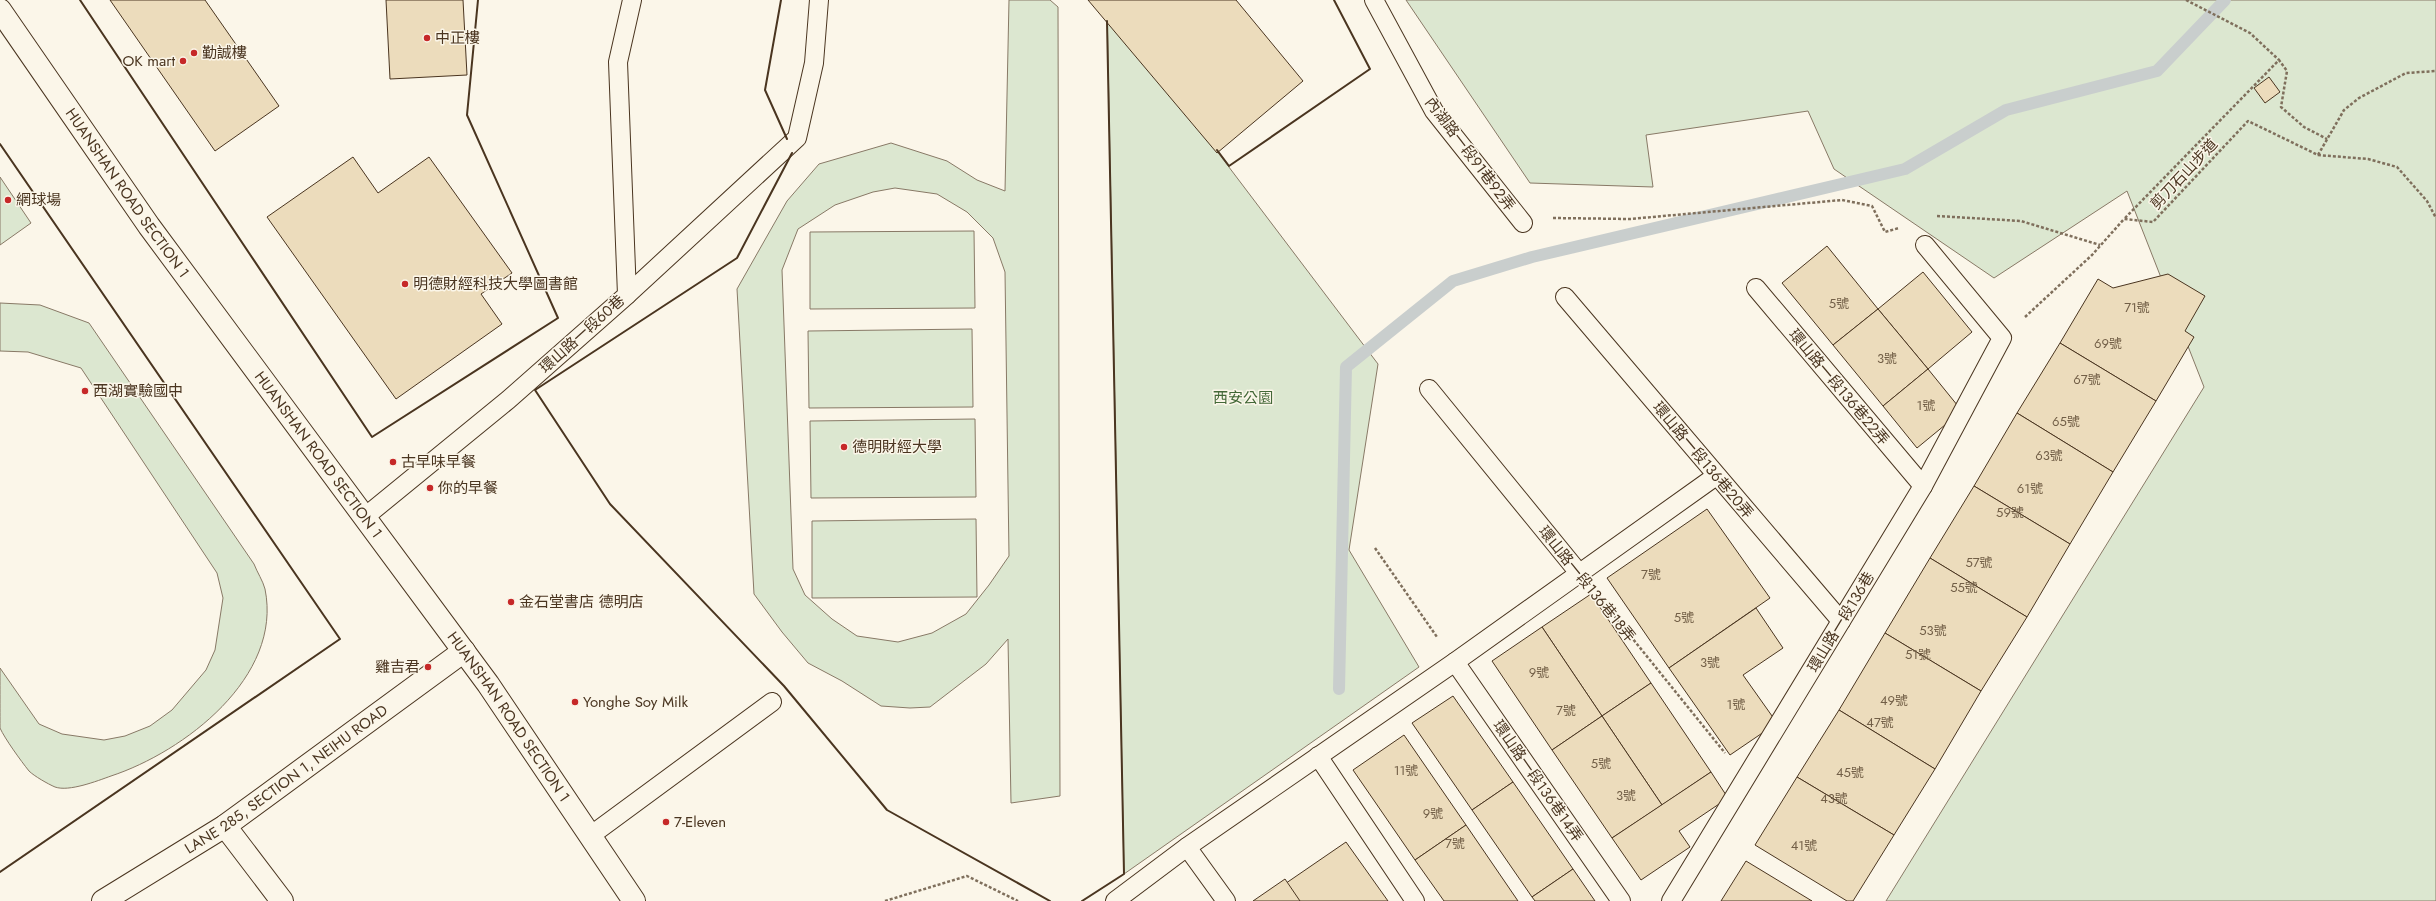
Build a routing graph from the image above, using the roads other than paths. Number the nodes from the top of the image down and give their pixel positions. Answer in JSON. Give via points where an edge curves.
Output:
{"nodes":[{"id":1,"x":632,"y":0,"type":"edge"},
{"id":2,"x":819,"y":0,"type":"edge"},
{"id":3,"x":1374,"y":0,"type":"edge"},
{"id":4,"x":0,"y":10,"type":"edge"},
{"id":5,"x":1522,"y":222,"type":"road end"},
{"id":6,"x":1925,"y":245,"type":"dead end"},
{"id":7,"x":1756,"y":288,"type":"dead end"},
{"id":8,"x":627,"y":295,"type":"junction"},
{"id":9,"x":1565,"y":297,"type":"dead end"},
{"id":10,"x":1428,"y":389,"type":"dead end"},
{"id":11,"x":1716,"y":476,"type":"junction"},
{"id":12,"x":1922,"y":486,"type":"junction"},
{"id":13,"x":366,"y":516,"type":"junction"},
{"id":14,"x":1579,"y":573,"type":"junction"},
{"id":15,"x":1841,"y":621,"type":"junction"},
{"id":16,"x":464,"y":651,"type":"junction"},
{"id":17,"x":1454,"y":662,"type":"junction"},
{"id":18,"x":772,"y":702,"type":"dead end"},
{"id":19,"x":1318,"y":756,"type":"junction"},
{"id":20,"x":225,"y":826,"type":"junction"},
{"id":21,"x":590,"y":836,"type":"junction"},
{"id":22,"x":1187,"y":847,"type":"junction"},
{"id":23,"x":103,"y":901,"type":"edge"},
{"id":24,"x":282,"y":901,"type":"edge"},
{"id":25,"x":634,"y":901,"type":"edge"},
{"id":26,"x":1115,"y":901,"type":"edge"},
{"id":27,"x":1226,"y":901,"type":"edge"},
{"id":28,"x":1415,"y":901,"type":"edge"},
{"id":29,"x":1621,"y":901,"type":"edge"},
{"id":30,"x":1671,"y":901,"type":"edge"}],
"edges":[{"from":1,"to":8,"type":"lane","name":"環山路一段60巷","via":[[618,62]]},
{"from":2,"to":8,"type":"lane","via":[[814,63],[797,138]]},
{"from":3,"to":5,"type":"lane","name":"內湖路一段91巷92弄","via":[[1434,112]]},
{"from":4,"to":13,"type":"street","name":"HUANSHAN ROAD SECTION 1","via":[[149,226]]},
{"from":6,"to":12,"type":"lane","name":"環山路一段136巷","via":[[2002,338]]},
{"from":7,"to":12,"type":"lane","name":"環山路一段136巷22弄"},
{"from":8,"to":13,"type":"lane","name":"環山路一段60巷","via":[[508,400]]},
{"from":9,"to":11,"type":"lane","name":"環山路一段136巷20弄"},
{"from":10,"to":14,"type":"lane","name":"環山路一段136巷18弄"},
{"from":11,"to":14,"type":"lane"},
{"from":11,"to":15,"type":"lane","name":"環山路一段136巷20弄"},
{"from":12,"to":15,"type":"lane","name":"環山路一段136巷"},
{"from":13,"to":16,"type":"street","name":"HUANSHAN ROAD SECTION 1"},
{"from":14,"to":17,"type":"lane"},
{"from":15,"to":30,"type":"lane","name":"環山路一段136巷"},
{"from":16,"to":20,"type":"street","name":"LANE 285, SECTION 1, NEIHU ROAD"},
{"from":16,"to":21,"type":"street","name":"HUANSHAN ROAD SECTION 1"},
{"from":17,"to":19,"type":"lane"},
{"from":17,"to":29,"type":"lane","name":"環山路一段136巷14弄"},
{"from":18,"to":21,"type":"lane"},
{"from":19,"to":22,"type":"lane"},
{"from":19,"to":28,"type":"lane"},
{"from":20,"to":23,"type":"street","name":"LANE 285, SECTION 1, NEIHU ROAD"},
{"from":20,"to":24,"type":"street"},
{"from":21,"to":25,"type":"street","name":"HUANSHAN ROAD SECTION 1"},
{"from":22,"to":26,"type":"lane"},
{"from":22,"to":27,"type":"lane"}]}
